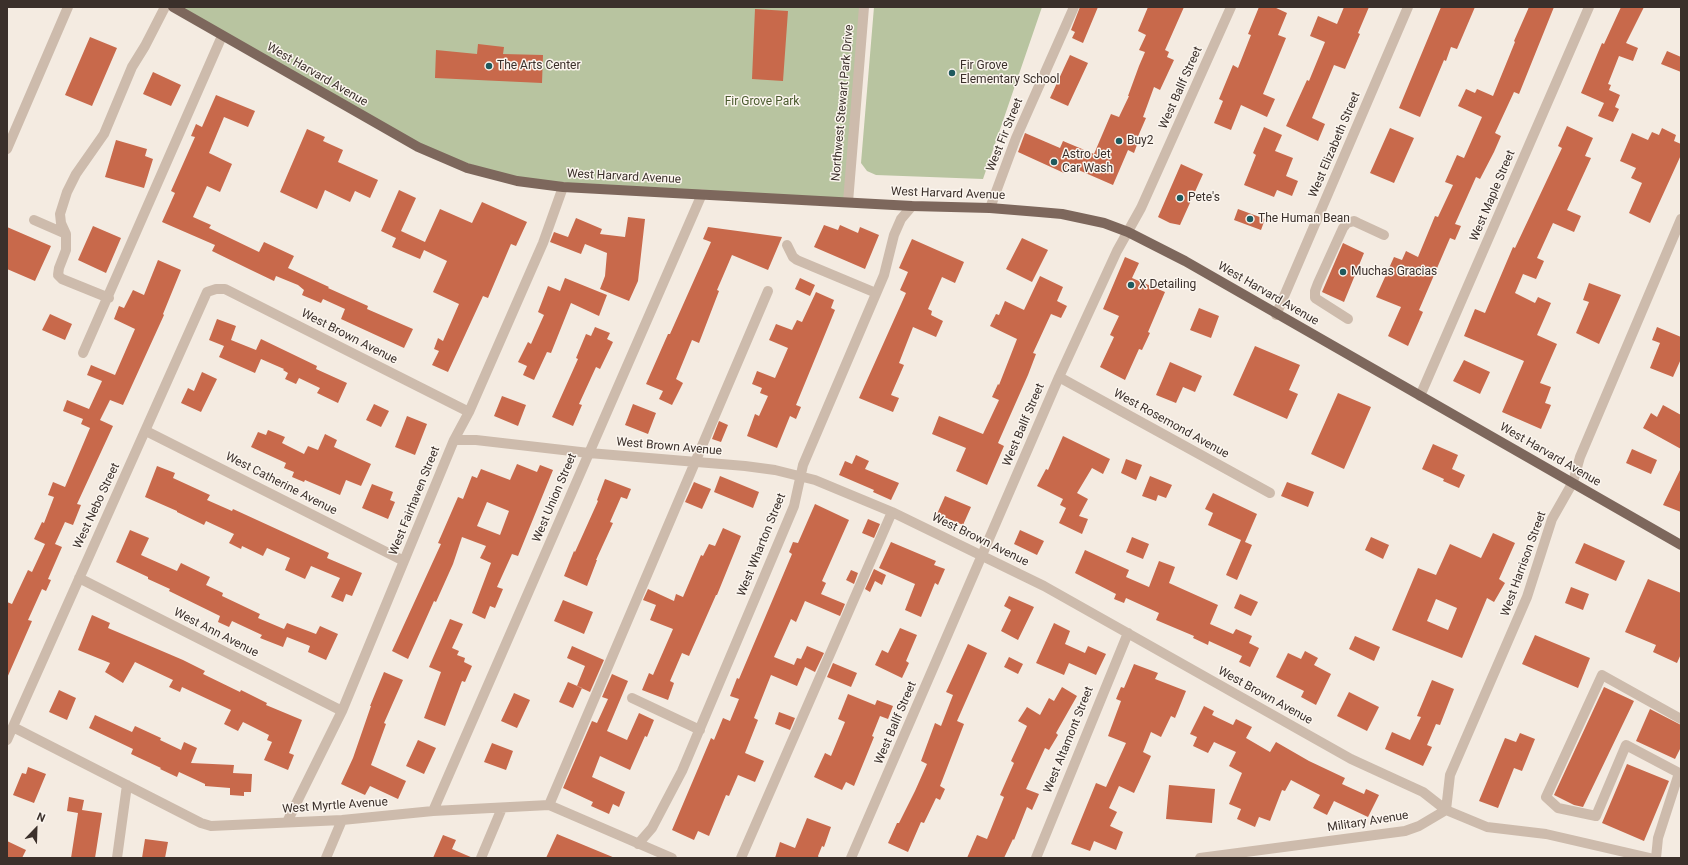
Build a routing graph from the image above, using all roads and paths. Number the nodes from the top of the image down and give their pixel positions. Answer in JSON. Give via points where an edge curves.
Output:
{"nodes":[{"id":1,"x":68,"y":7,"type":"edge"},
{"id":2,"x":165,"y":7,"type":"edge"},
{"id":3,"x":172,"y":7,"type":"edge"},
{"id":4,"x":864,"y":7,"type":"edge"},
{"id":5,"x":1074,"y":7,"type":"edge"},
{"id":6,"x":1230,"y":7,"type":"edge"},
{"id":7,"x":1408,"y":7,"type":"edge"},
{"id":8,"x":1589,"y":7,"type":"edge"},
{"id":9,"x":222,"y":36,"type":"junction"},
{"id":10,"x":7,"y":149,"type":"edge"},
{"id":11,"x":563,"y":187,"type":"junction"},
{"id":12,"x":702,"y":194,"type":"junction"},
{"id":13,"x":848,"y":202,"type":"junction"},
{"id":14,"x":912,"y":206,"type":"junction"},
{"id":15,"x":990,"y":208,"type":"junction"},
{"id":16,"x":1681,"y":219,"type":"edge"},
{"id":17,"x":34,"y":220,"type":"dead end"},
{"id":18,"x":1128,"y":232,"type":"junction"},
{"id":19,"x":66,"y":234,"type":"junction"},
{"id":20,"x":1384,"y":235,"type":"dead end"},
{"id":21,"x":787,"y":245,"type":"dead end"},
{"id":22,"x":216,"y":289,"type":"joint"},
{"id":23,"x":768,"y":291,"type":"dead end"},
{"id":24,"x":876,"y":293,"type":"junction"},
{"id":25,"x":109,"y":298,"type":"junction"},
{"id":26,"x":1276,"y":315,"type":"junction"},
{"id":27,"x":1348,"y":319,"type":"dead end"},
{"id":28,"x":83,"y":353,"type":"dead end"},
{"id":29,"x":1059,"y":377,"type":"junction"},
{"id":30,"x":1420,"y":396,"type":"junction"},
{"id":31,"x":469,"y":412,"type":"junction"},
{"id":32,"x":146,"y":432,"type":"junction"},
{"id":33,"x":454,"y":440,"type":"junction"},
{"id":34,"x":589,"y":453,"type":"junction"},
{"id":35,"x":696,"y":462,"type":"junction"},
{"id":36,"x":800,"y":476,"type":"junction"},
{"id":37,"x":1573,"y":482,"type":"junction"},
{"id":38,"x":1270,"y":493,"type":"dead end"},
{"id":39,"x":892,"y":512,"type":"junction"},
{"id":40,"x":1681,"y":545,"type":"edge"},
{"id":41,"x":982,"y":556,"type":"junction"},
{"id":42,"x":404,"y":561,"type":"junction"},
{"id":43,"x":78,"y":578,"type":"junction"},
{"id":44,"x":1128,"y":633,"type":"junction"},
{"id":45,"x":632,"y":698,"type":"dead end"},
{"id":46,"x":342,"y":711,"type":"junction"},
{"id":47,"x":1681,"y":719,"type":"edge"},
{"id":48,"x":12,"y":727,"type":"junction"},
{"id":49,"x":700,"y":730,"type":"junction"},
{"id":50,"x":7,"y":740,"type":"edge"},
{"id":51,"x":1680,"y":771,"type":"edge"},
{"id":52,"x":127,"y":785,"type":"junction"},
{"id":53,"x":549,"y":805,"type":"junction"},
{"id":54,"x":502,"y":808,"type":"junction"},
{"id":55,"x":1446,"y":810,"type":"junction"},
{"id":56,"x":433,"y":811,"type":"junction"},
{"id":57,"x":342,"y":820,"type":"junction"},
{"id":58,"x":287,"y":822,"type":"junction"},
{"id":59,"x":638,"y":844,"type":"junction"},
{"id":60,"x":117,"y":858,"type":"edge"},
{"id":61,"x":326,"y":858,"type":"edge"},
{"id":62,"x":481,"y":858,"type":"edge"},
{"id":63,"x":672,"y":858,"type":"edge"},
{"id":64,"x":741,"y":858,"type":"edge"},
{"id":65,"x":851,"y":858,"type":"edge"},
{"id":66,"x":1036,"y":858,"type":"edge"},
{"id":67,"x":1200,"y":858,"type":"edge"},
{"id":68,"x":1650,"y":858,"type":"edge"},
{"id":69,"x":1656,"y":858,"type":"edge"}],
"edges":[{"from":1,"to":10,"type":"street"},
{"from":2,"to":19,"type":"street","via":[[132,67],[104,134],[76,174],[67,192],[60,214]]},
{"from":3,"to":9,"type":"main road","name":"West Harvard Avenue"},
{"from":4,"to":13,"type":"street","name":"Northwest Stewart Park Drive"},
{"from":5,"to":15,"type":"street","name":"West Fir Street","via":[[1016,138]]},
{"from":6,"to":18,"type":"street","name":"West Ballf Street","via":[[1142,208]]},
{"from":7,"to":26,"type":"street","name":"West Elizabeth Street"},
{"from":8,"to":30,"type":"street","name":"West Maple Street"},
{"from":9,"to":11,"type":"main road","name":"West Harvard Avenue","via":[[418,147],[488,174]]},
{"from":9,"to":25,"type":"street"},
{"from":11,"to":12,"type":"main road","name":"West Harvard Avenue"},
{"from":11,"to":31,"type":"street","name":"West Fairhaven Street","via":[[543,243]]},
{"from":12,"to":13,"type":"main road","name":"West Harvard Avenue"},
{"from":12,"to":34,"type":"street","name":"West Union Street"},
{"from":13,"to":14,"type":"main road","name":"West Harvard Avenue"},
{"from":14,"to":15,"type":"main road","name":"West Harvard Avenue"},
{"from":14,"to":24,"type":"street","name":"West Wharton Street","via":[[901,219],[894,235],[884,275]]},
{"from":15,"to":18,"type":"main road","name":"West Harvard Avenue","via":[[1062,214],[1104,223]]},
{"from":16,"to":37,"type":"street","name":"West Harrison Street","via":[[1580,457]]},
{"from":17,"to":19,"type":"street"},
{"from":18,"to":26,"type":"main road","name":"West Harvard Avenue","via":[[1185,261]]},
{"from":18,"to":29,"type":"street","name":"West Ballf Street"},
{"from":19,"to":25,"type":"street","via":[[66,250],[58,275],[62,279]]},
{"from":20,"to":27,"type":"street","via":[[1354,221],[1347,223],[1318,283],[1315,298]]},
{"from":21,"to":24,"type":"street","via":[[797,260]]},
{"from":22,"to":31,"type":"street","name":"West Brown Avenue","via":[[233,293]]},
{"from":22,"to":32,"type":"street","name":"West Nebo Street","via":[[207,292],[203,299]]},
{"from":23,"to":35,"type":"street"},
{"from":24,"to":36,"type":"street","name":"West Wharton Street"},
{"from":25,"to":28,"type":"street"},
{"from":26,"to":30,"type":"main road","name":"West Harvard Avenue"},
{"from":29,"to":38,"type":"street","name":"West Rosemond Avenue"},
{"from":29,"to":41,"type":"street","name":"West Ballf Street"},
{"from":30,"to":37,"type":"main road","name":"West Harvard Avenue"},
{"from":31,"to":33,"type":"street","name":"West Fairhaven Street"},
{"from":32,"to":42,"type":"street","name":"West Catherine Avenue"},
{"from":32,"to":43,"type":"street","name":"West Nebo Street"},
{"from":33,"to":34,"type":"street","name":"West Brown Avenue","via":[[476,440]]},
{"from":33,"to":42,"type":"street","name":"West Fairhaven Street"},
{"from":34,"to":35,"type":"street","name":"West Brown Avenue"},
{"from":34,"to":56,"type":"street","name":"West Union Street"},
{"from":35,"to":36,"type":"street","name":"West Brown Avenue","via":[[775,470]]},
{"from":35,"to":53,"type":"street"},
{"from":36,"to":39,"type":"street","name":"West Brown Avenue"},
{"from":36,"to":49,"type":"street","name":"West Wharton Street","via":[[794,506]]},
{"from":37,"to":40,"type":"main road","name":"West Harvard Avenue"},
{"from":37,"to":55,"type":"street","name":"West Harrison Street","via":[[1552,520],[1527,597],[1450,776]]},
{"from":39,"to":41,"type":"street","name":"West Brown Avenue"},
{"from":39,"to":64,"type":"street"},
{"from":41,"to":44,"type":"street","name":"West Brown Avenue","via":[[1044,586]]},
{"from":41,"to":65,"type":"street","name":"West Ballf Street"},
{"from":42,"to":46,"type":"street","name":"West Fairhaven Street"},
{"from":43,"to":46,"type":"street","name":"West Ann Avenue"},
{"from":43,"to":48,"type":"street","name":"West Nebo Street"},
{"from":44,"to":55,"type":"street","name":"West Brown Avenue","via":[[1351,759],[1423,792]]},
{"from":44,"to":66,"type":"street","name":"West Altamont Street"},
{"from":45,"to":49,"type":"street"},
{"from":46,"to":58,"type":"street","name":"West Fairhaven Street"},
{"from":47,"to":51,"type":"street","via":[[1602,675],[1546,797],[1558,808],[1596,816],[1626,745]]},
{"from":48,"to":50,"type":"street","name":"West Nebo Street"},
{"from":48,"to":52,"type":"street","name":"West Myrtle Avenue"},
{"from":49,"to":59,"type":"street","name":"West Wharton Street","via":[[652,828]]},
{"from":51,"to":69,"type":"street","via":[[1658,838]]},
{"from":52,"to":58,"type":"street","name":"West Myrtle Avenue","via":[[211,826]]},
{"from":52,"to":60,"type":"street"},
{"from":53,"to":54,"type":"street","name":"West Myrtle Avenue"},
{"from":53,"to":59,"type":"street","name":"West Myrtle Avenue"},
{"from":54,"to":56,"type":"street","name":"West Myrtle Avenue"},
{"from":54,"to":62,"type":"street"},
{"from":55,"to":67,"type":"street","name":"Military Avenue","via":[[1405,831]]},
{"from":55,"to":68,"type":"street","via":[[1487,827],[1546,834]]},
{"from":56,"to":57,"type":"street","name":"West Myrtle Avenue"},
{"from":57,"to":58,"type":"street","name":"West Myrtle Avenue"},
{"from":57,"to":61,"type":"street"},
{"from":59,"to":63,"type":"street","name":"West Myrtle Avenue"}]}
